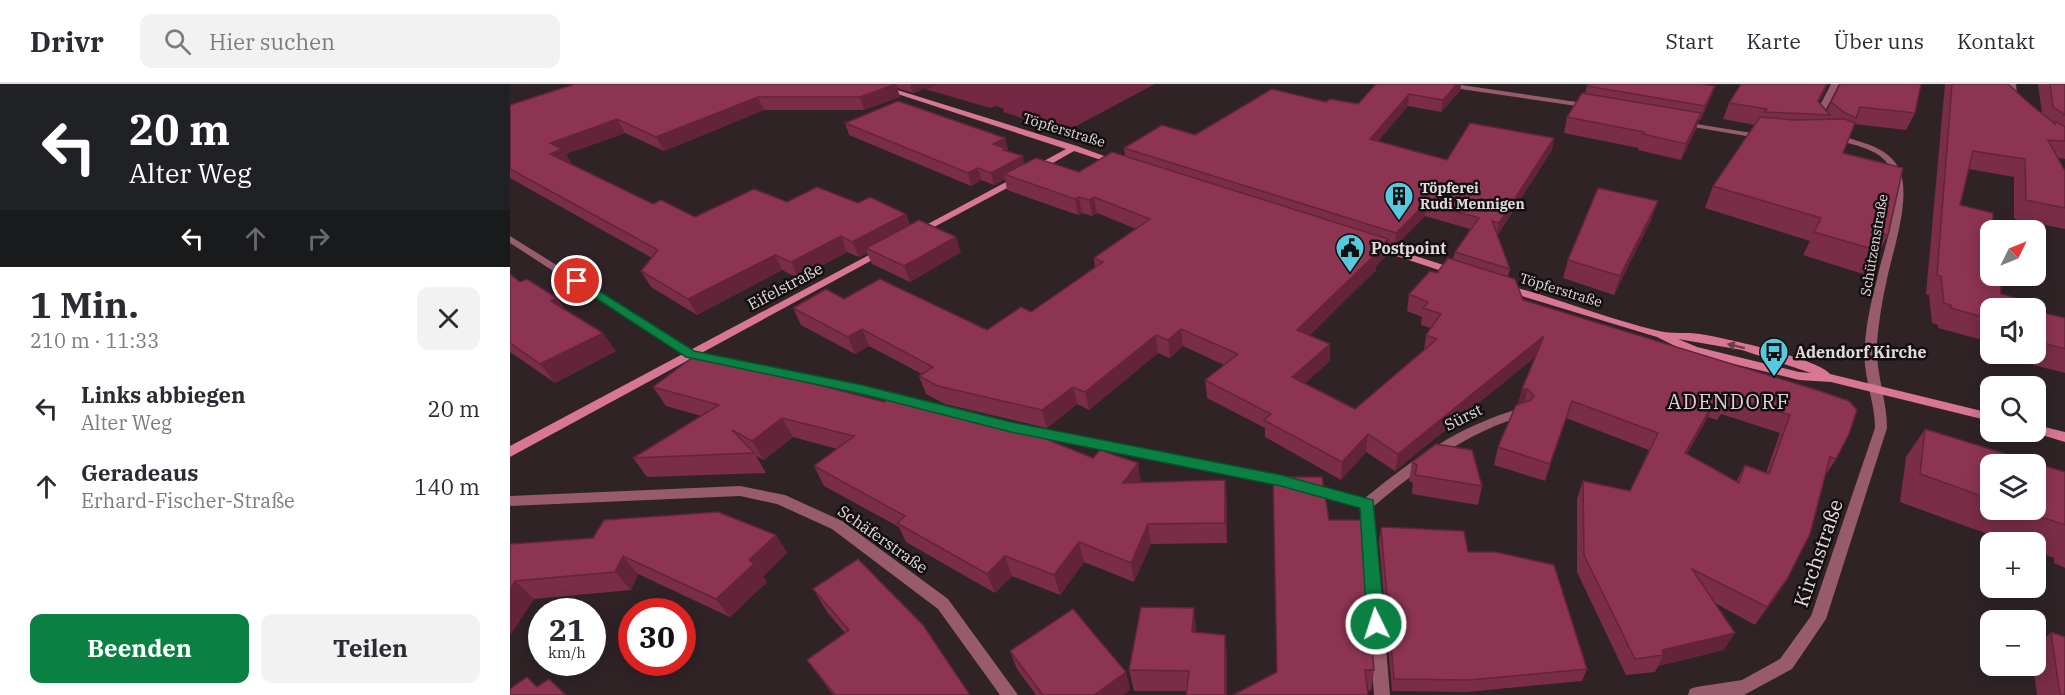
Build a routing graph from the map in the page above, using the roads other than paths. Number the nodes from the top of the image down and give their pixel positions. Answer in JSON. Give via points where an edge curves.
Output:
{"nodes":[{"id":1,"x":871,"y":84,"type":"edge"},
{"id":2,"x":1440,"y":84,"type":"edge"},
{"id":3,"x":1835,"y":84,"type":"edge"},
{"id":4,"x":2012,"y":84,"type":"edge"},
{"id":5,"x":1600,"y":107,"type":"edge"},
{"id":6,"x":2019,"y":112,"type":"edge"},
{"id":7,"x":1677,"y":122,"type":"edge"},
{"id":8,"x":1770,"y":137,"type":"edge"},
{"id":9,"x":1074,"y":148,"type":"junction"},
{"id":10,"x":1128,"y":166,"type":"edge"},
{"id":11,"x":510,"y":239,"type":"edge"},
{"id":12,"x":1361,"y":241,"type":"edge"},
{"id":13,"x":1463,"y":274,"type":"edge"},
{"id":14,"x":1497,"y":285,"type":"edge"},
{"id":15,"x":690,"y":354,"type":"junction"},
{"id":16,"x":1875,"y":389,"type":"junction"},
{"id":17,"x":917,"y":403,"type":"edge"},
{"id":18,"x":1522,"y":412,"type":"edge"},
{"id":19,"x":1980,"y":415,"type":"edge"},
{"id":20,"x":993,"y":423,"type":"edge"},
{"id":21,"x":2046,"y":432,"type":"edge"},
{"id":22,"x":2065,"y":438,"type":"edge"},
{"id":23,"x":510,"y":452,"type":"edge"},
{"id":24,"x":510,"y":501,"type":"edge"},
{"id":25,"x":1367,"y":504,"type":"junction"},
{"id":26,"x":1010,"y":695,"type":"edge"},
{"id":27,"x":1382,"y":695,"type":"edge"},
{"id":28,"x":1696,"y":695,"type":"edge"}],
"edges":[{"from":1,"to":9,"type":"main road","name":"Töpferstraße"},
{"from":2,"to":5,"type":"street"},
{"from":3,"to":16,"type":"street","name":"Schützenstraße","via":[[1817,119],[1829,137],[1879,153],[1892,162],[1896,172],[1896,216],[1881,280],[1871,363]]},
{"from":4,"to":6,"type":"street"},
{"from":7,"to":8,"type":"street"},
{"from":9,"to":10,"type":"main road","name":"Töpferstraße"},
{"from":9,"to":15,"type":"main road","name":"Eifelstraße"},
{"from":11,"to":15,"type":"street"},
{"from":12,"to":13,"type":"main road"},
{"from":14,"to":16,"type":"main road","name":"Töpferstraße","via":[[1661,335],[1693,350],[1799,376],[1831,378]]},
{"from":15,"to":17,"type":"street"},
{"from":15,"to":23,"type":"main road","name":"Eifelstraße"},
{"from":16,"to":19,"type":"main road","name":"Töpferstraße"},
{"from":16,"to":28,"type":"street","name":"Kirchstraße","via":[[1882,410],[1881,428],[1818,619],[1786,664],[1744,687]]},
{"from":18,"to":25,"type":"street","name":"Sürst","via":[[1496,418],[1437,449]]},
{"from":20,"to":25,"type":"street","via":[[1281,480]]},
{"from":21,"to":22,"type":"main road"},
{"from":24,"to":26,"type":"street","name":"Schäferstraße","via":[[740,490],[780,499],[837,525],[943,604]]},
{"from":25,"to":27,"type":"street"}]}
